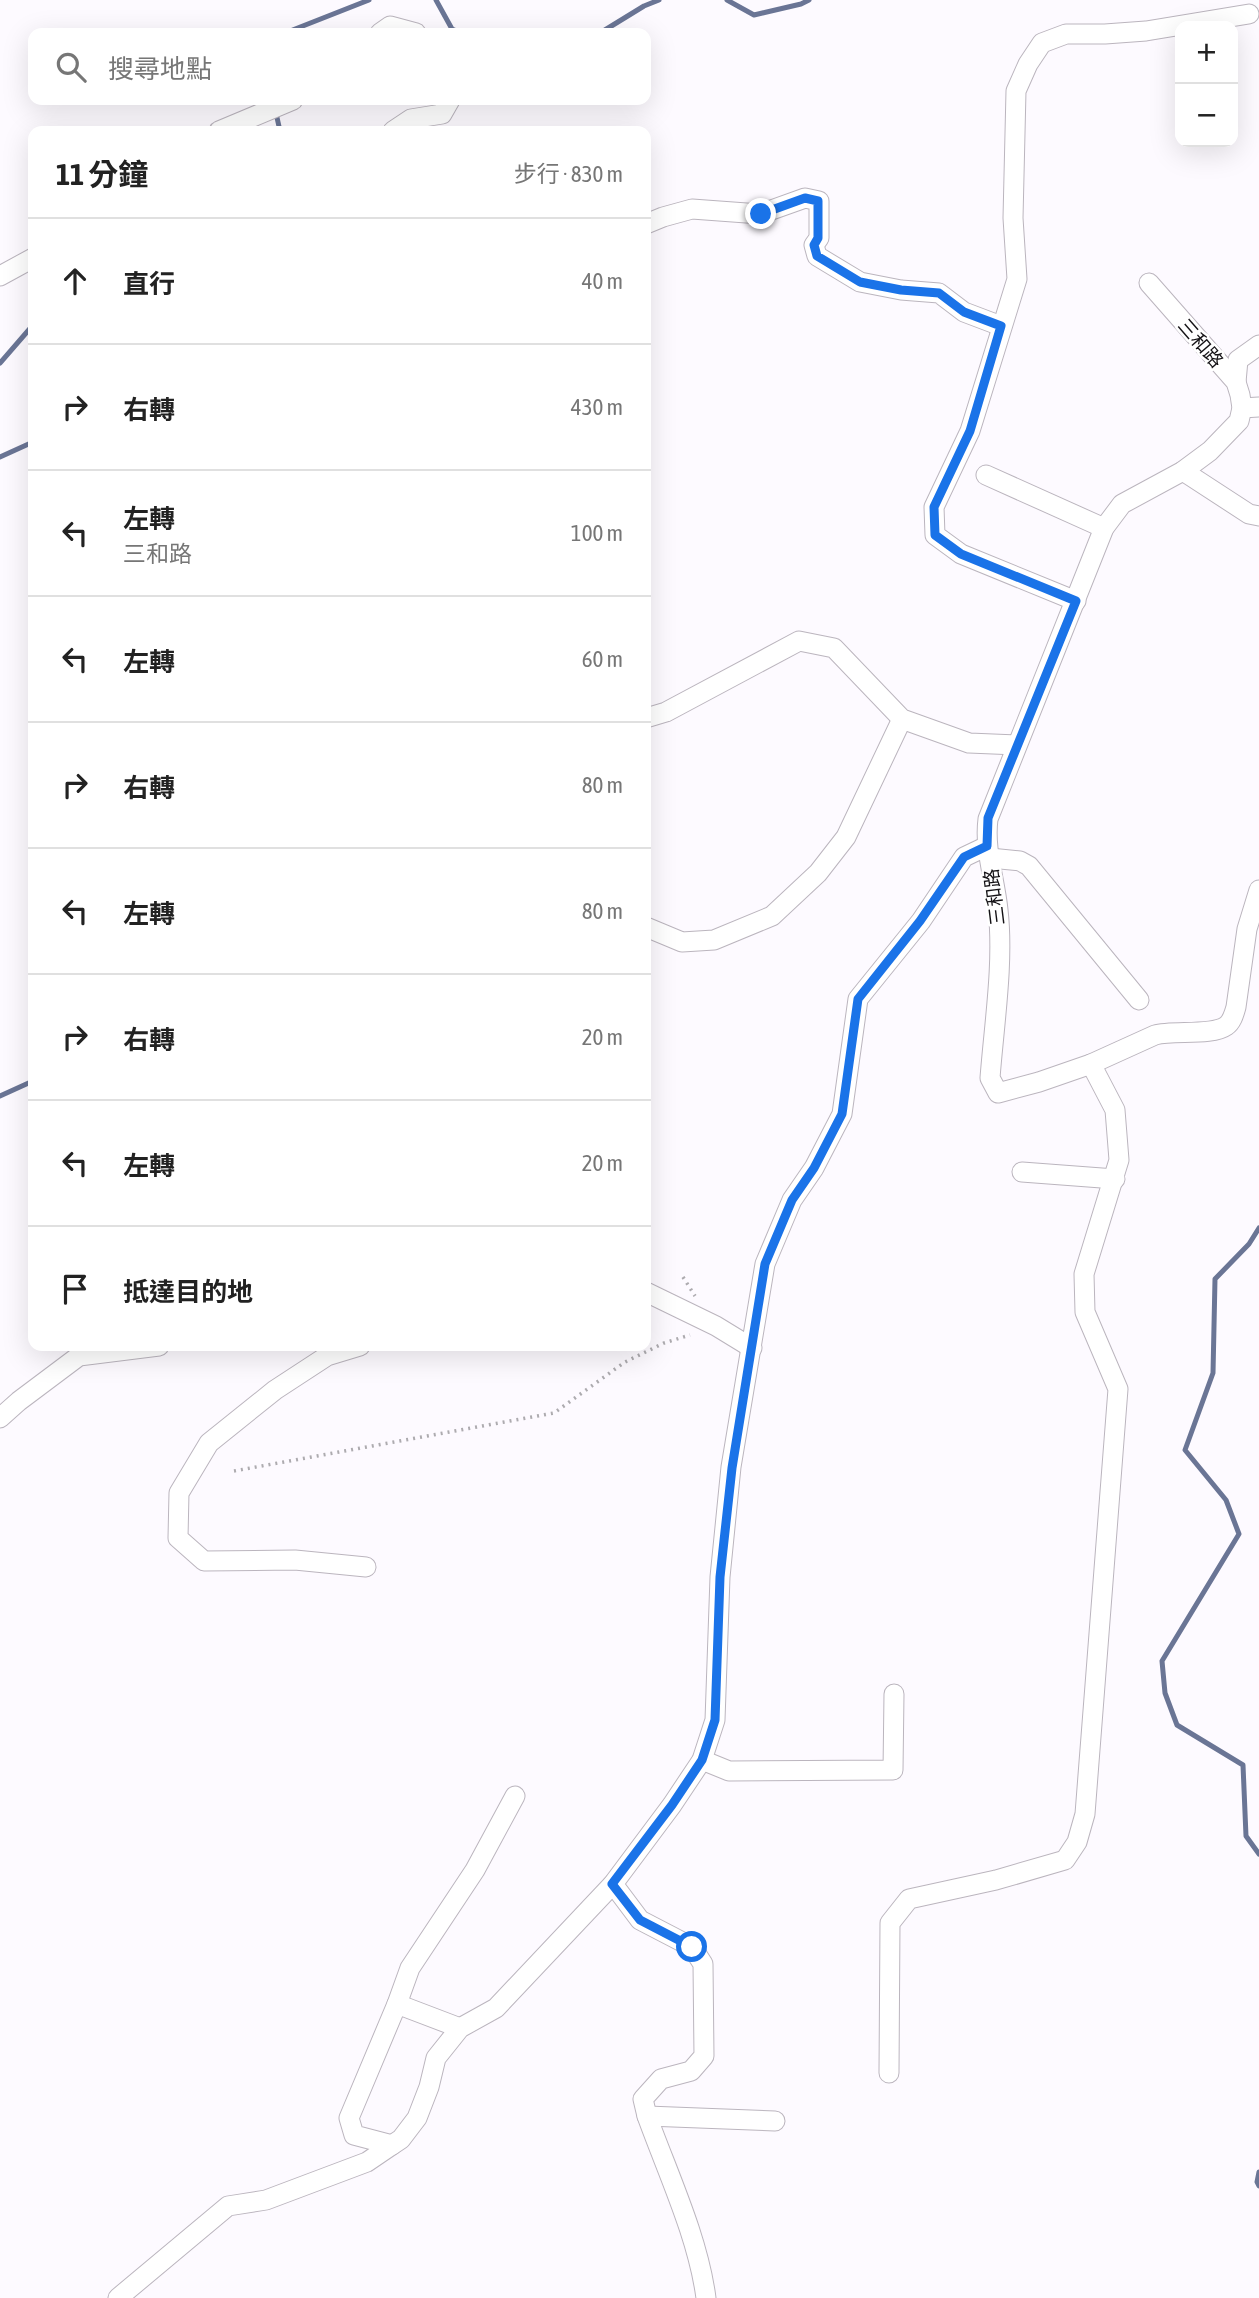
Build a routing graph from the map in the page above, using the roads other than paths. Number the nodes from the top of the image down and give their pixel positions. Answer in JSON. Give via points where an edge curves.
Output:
{"nodes":[{"id":1,"x":1249,"y":14,"type":"dead end"},
{"id":2,"x":281,"y":105,"type":"edge"},
{"id":3,"x":447,"y":105,"type":"edge"},
{"id":4,"x":231,"y":126,"type":"edge"},
{"id":5,"x":400,"y":126,"type":"edge"},
{"id":6,"x":651,"y":222,"type":"edge"},
{"id":7,"x":28,"y":261,"type":"edge"},
{"id":8,"x":0,"y":276,"type":"edge"},
{"id":9,"x":1149,"y":283,"type":"dead end"},
{"id":10,"x":1001,"y":326,"type":"junction"},
{"id":11,"x":1259,"y":345,"type":"edge"},
{"id":12,"x":1236,"y":382,"type":"junction"},
{"id":13,"x":1250,"y":407,"type":"edge"},
{"id":14,"x":1182,"y":471,"type":"junction"},
{"id":15,"x":986,"y":475,"type":"dead end"},
{"id":16,"x":1259,"y":516,"type":"edge"},
{"id":17,"x":1104,"y":528,"type":"junction"},
{"id":18,"x":1076,"y":601,"type":"junction"},
{"id":19,"x":651,"y":716,"type":"edge"},
{"id":20,"x":902,"y":719,"type":"junction"},
{"id":21,"x":1017,"y":745,"type":"junction"},
{"id":22,"x":988,"y":852,"type":"junction"},
{"id":23,"x":1259,"y":890,"type":"edge"},
{"id":24,"x":651,"y":929,"type":"edge"},
{"id":25,"x":1139,"y":1000,"type":"dead end"},
{"id":26,"x":1091,"y":1064,"type":"junction"},
{"id":27,"x":1022,"y":1172,"type":"dead end"},
{"id":28,"x":1115,"y":1179,"type":"junction"},
{"id":29,"x":651,"y":1294,"type":"edge"},
{"id":30,"x":752,"y":1348,"type":"junction"},
{"id":31,"x":119,"y":1351,"type":"edge"},
{"id":32,"x":344,"y":1351,"type":"edge"},
{"id":33,"x":0,"y":1418,"type":"edge"},
{"id":34,"x":366,"y":1567,"type":"dead end"},
{"id":35,"x":894,"y":1694,"type":"dead end"},
{"id":36,"x":702,"y":1760,"type":"junction"},
{"id":37,"x":515,"y":1796,"type":"dead end"},
{"id":38,"x":612,"y":1884,"type":"junction"},
{"id":39,"x":397,"y":2004,"type":"junction"},
{"id":40,"x":460,"y":2028,"type":"junction"},
{"id":41,"x":889,"y":2073,"type":"dead end"},
{"id":42,"x":647,"y":2116,"type":"junction"},
{"id":43,"x":775,"y":2122,"type":"dead end"},
{"id":44,"x":392,"y":2145,"type":"junction"},
{"id":45,"x":118,"y":2298,"type":"edge"},
{"id":46,"x":706,"y":2298,"type":"edge"}],
"edges":[{"from":1,"to":10,"type":"street","via":[[1146,31],[1066,34],[1042,43],[1016,91],[1013,218],[1017,279]]},
{"from":2,"to":4,"type":"street"},
{"from":3,"to":5,"type":"street","via":[[442,114],[411,118]]},
{"from":6,"to":10,"type":"street","via":[[692,209],[761,214],[805,198],[818,201],[817,256],[860,282],[939,293],[964,312]]},
{"from":7,"to":8,"type":"street"},
{"from":9,"to":12,"type":"street","name":"三和路"},
{"from":10,"to":18,"type":"street","via":[[970,431],[934,507],[935,535],[961,554]]},
{"from":11,"to":12,"type":"street","via":[[1238,360]]},
{"from":12,"to":13,"type":"street","name":"三和路"},
{"from":13,"to":14,"type":"street","name":"三和路","via":[[1210,451]]},
{"from":14,"to":16,"type":"street"},
{"from":14,"to":17,"type":"street","name":"三和路","via":[[1122,504]]},
{"from":15,"to":17,"type":"street"},
{"from":17,"to":18,"type":"street","name":"三和路"},
{"from":18,"to":21,"type":"street","name":"三和路"},
{"from":19,"to":20,"type":"street","via":[[799,641],[834,648]]},
{"from":20,"to":21,"type":"street","via":[[969,743]]},
{"from":20,"to":24,"type":"street","via":[[846,837],[818,873],[772,916],[714,940],[682,942]]},
{"from":21,"to":22,"type":"street","name":"三和路","via":[[988,818]]},
{"from":22,"to":25,"type":"street","via":[[1029,866]]},
{"from":22,"to":26,"type":"street","name":"三和路","via":[[999,911],[990,1078],[998,1093]]},
{"from":22,"to":30,"type":"street","via":[[964,857],[858,999],[842,1114],[792,1200],[765,1264]]},
{"from":23,"to":26,"type":"street","name":"三和路","via":[[1247,929],[1236,1007],[1227,1026],[1165,1032]]},
{"from":26,"to":28,"type":"street","via":[[1115,1110],[1119,1160]]},
{"from":27,"to":28,"type":"street"},
{"from":28,"to":41,"type":"street","via":[[1084,1274],[1085,1312],[1118,1390],[1085,1814],[1077,1842],[1065,1860],[909,1899],[890,1923]]},
{"from":29,"to":30,"type":"street"},
{"from":30,"to":36,"type":"street","via":[[720,1577],[715,1720]]},
{"from":31,"to":33,"type":"street","via":[[79,1356]]},
{"from":32,"to":34,"type":"street","via":[[327,1356],[275,1390],[209,1443],[180,1493],[178,1538],[204,1561],[295,1560]]},
{"from":35,"to":36,"type":"street","via":[[893,1770],[729,1772]]},
{"from":36,"to":38,"type":"street"},
{"from":37,"to":39,"type":"street","via":[[475,1870],[410,1968]]},
{"from":38,"to":40,"type":"street","via":[[496,2008]]},
{"from":38,"to":42,"type":"street","via":[[640,1920],[692,1947],[703,1964],[704,2056],[691,2071],[661,2079],[651,2088],[643,2099]]},
{"from":39,"to":40,"type":"street"},
{"from":39,"to":44,"type":"street","via":[[349,2118],[354,2135]]},
{"from":40,"to":44,"type":"street","via":[[436,2058],[417,2118]]},
{"from":42,"to":43,"type":"street"},
{"from":42,"to":46,"type":"street","via":[[688,2229]]},
{"from":44,"to":45,"type":"street","via":[[367,2162],[266,2200],[228,2206]]}]}
